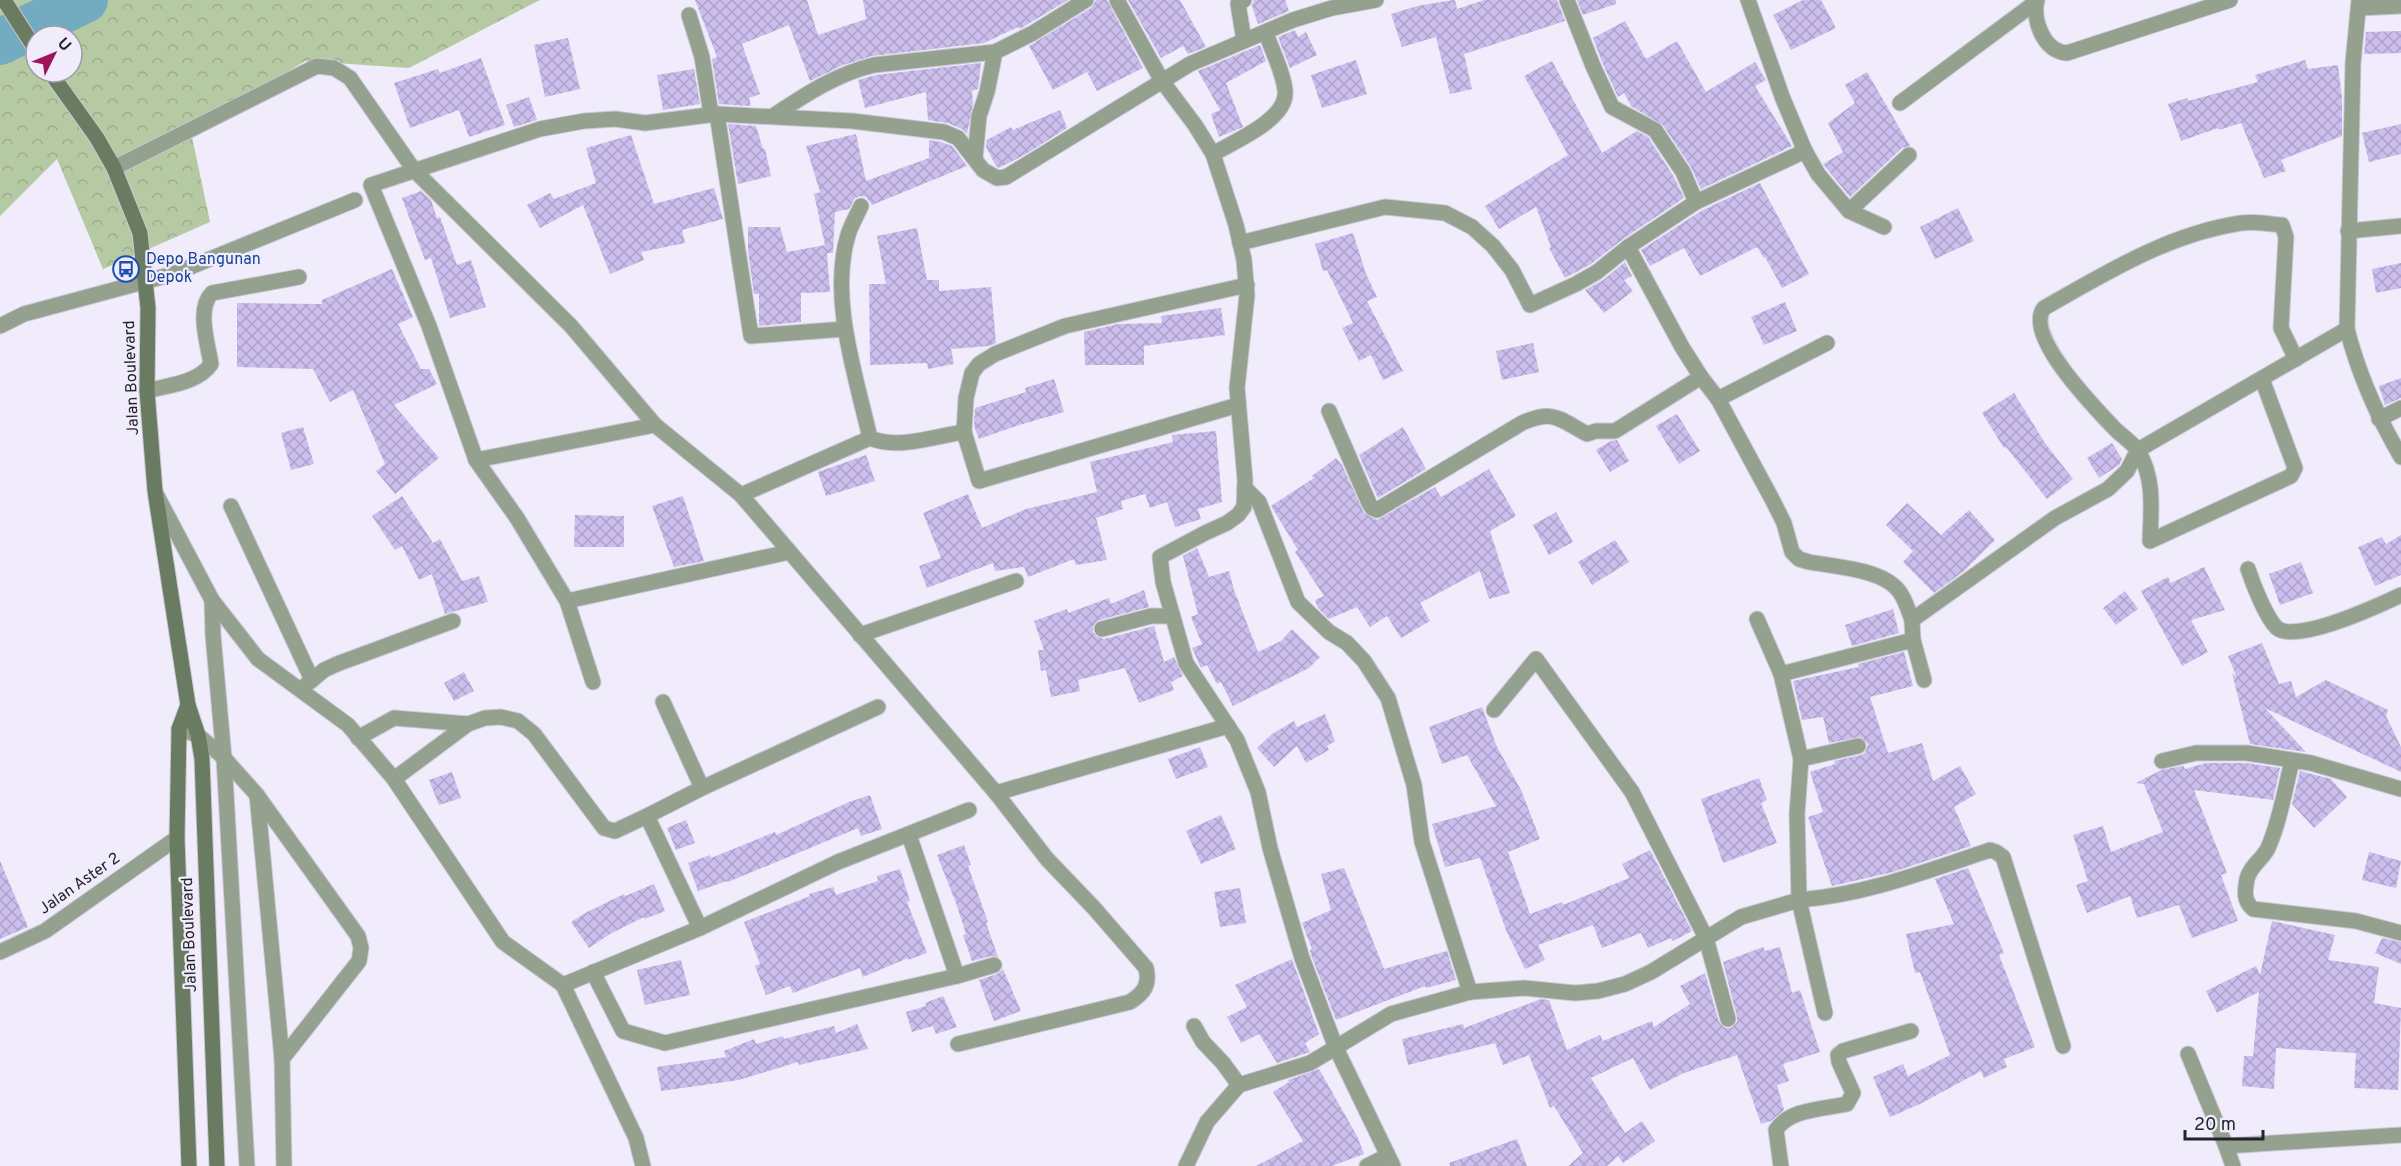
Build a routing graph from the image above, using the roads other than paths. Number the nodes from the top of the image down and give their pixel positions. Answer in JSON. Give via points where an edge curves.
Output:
{"nodes":[{"id":1,"x":4,"y":0,"type":"edge"},
{"id":2,"x":1086,"y":0,"type":"edge"},
{"id":3,"x":1117,"y":0,"type":"edge"},
{"id":4,"x":1244,"y":0,"type":"edge"},
{"id":5,"x":1376,"y":0,"type":"edge"},
{"id":6,"x":1568,"y":0,"type":"edge"},
{"id":7,"x":1748,"y":0,"type":"edge"},
{"id":8,"x":2230,"y":0,"type":"edge"},
{"id":9,"x":2036,"y":1,"type":"edge"},
{"id":10,"x":2359,"y":4,"type":"edge"},
{"id":11,"x":2401,"y":6,"type":"edge"},
{"id":12,"x":689,"y":15,"type":"dead end"},
{"id":13,"x":24,"y":31,"type":"edge"},
{"id":14,"x":1266,"y":33,"type":"junction"},
{"id":15,"x":1244,"y":40,"type":"junction"},
{"id":16,"x":995,"y":52,"type":"junction"},
{"id":17,"x":1161,"y":81,"type":"junction"},
{"id":18,"x":58,"y":84,"type":"edge"},
{"id":19,"x":1900,"y":103,"type":"dead end"},
{"id":20,"x":714,"y":114,"type":"junction"},
{"id":21,"x":773,"y":116,"type":"junction"},
{"id":22,"x":1805,"y":151,"type":"junction"},
{"id":23,"x":1213,"y":154,"type":"junction"},
{"id":24,"x":1909,"y":155,"type":"dead end"},
{"id":25,"x":975,"y":158,"type":"junction"},
{"id":26,"x":114,"y":168,"type":"junction"},
{"id":27,"x":414,"y":170,"type":"junction"},
{"id":28,"x":355,"y":200,"type":"dead end"},
{"id":29,"x":1696,"y":202,"type":"junction"},
{"id":30,"x":861,"y":206,"type":"dead end"},
{"id":31,"x":1849,"y":211,"type":"junction"},
{"id":32,"x":2401,"y":226,"type":"edge"},
{"id":33,"x":1884,"y":227,"type":"dead end"},
{"id":34,"x":2348,"y":231,"type":"junction"},
{"id":35,"x":1240,"y":243,"type":"junction"},
{"id":36,"x":1628,"y":247,"type":"junction"},
{"id":37,"x":300,"y":277,"type":"dead end"},
{"id":38,"x":146,"y":282,"type":"junction"},
{"id":39,"x":1246,"y":285,"type":"junction"},
{"id":40,"x":0,"y":326,"type":"edge"},
{"id":41,"x":845,"y":329,"type":"junction"},
{"id":42,"x":2347,"y":329,"type":"junction"},
{"id":43,"x":1827,"y":343,"type":"dead end"},
{"id":44,"x":2296,"y":359,"type":"junction"},
{"id":45,"x":1701,"y":377,"type":"junction"},
{"id":46,"x":2262,"y":379,"type":"junction"},
{"id":47,"x":147,"y":391,"type":"junction"},
{"id":48,"x":1718,"y":399,"type":"junction"},
{"id":49,"x":1238,"y":405,"type":"junction"},
{"id":50,"x":2401,"y":408,"type":"edge"},
{"id":51,"x":1329,"y":411,"type":"dead end"},
{"id":52,"x":2379,"y":419,"type":"junction"},
{"id":53,"x":655,"y":425,"type":"junction"},
{"id":54,"x":964,"y":432,"type":"junction"},
{"id":55,"x":870,"y":438,"type":"junction"},
{"id":56,"x":2138,"y":450,"type":"junction"},
{"id":57,"x":2401,"y":458,"type":"edge"},
{"id":58,"x":476,"y":460,"type":"junction"},
{"id":59,"x":1245,"y":488,"type":"junction"},
{"id":60,"x":155,"y":491,"type":"junction"},
{"id":61,"x":741,"y":495,"type":"junction"},
{"id":62,"x":231,"y":506,"type":"dead end"},
{"id":63,"x":789,"y":552,"type":"junction"},
{"id":64,"x":2248,"y":569,"type":"dead end"},
{"id":65,"x":1016,"y":581,"type":"dead end"},
{"id":66,"x":2401,"y":595,"type":"edge"},
{"id":67,"x":212,"y":600,"type":"junction"},
{"id":68,"x":567,"y":601,"type":"junction"},
{"id":69,"x":1172,"y":616,"type":"junction"},
{"id":70,"x":1757,"y":619,"type":"dead end"},
{"id":71,"x":1912,"y":620,"type":"junction"},
{"id":72,"x":453,"y":621,"type":"dead end"},
{"id":73,"x":1102,"y":629,"type":"dead end"},
{"id":74,"x":860,"y":635,"type":"junction"},
{"id":75,"x":1913,"y":640,"type":"junction"},
{"id":76,"x":1781,"y":674,"type":"junction"},
{"id":77,"x":1924,"y":680,"type":"dead end"},
{"id":78,"x":593,"y":682,"type":"dead end"},
{"id":79,"x":307,"y":684,"type":"junction"},
{"id":80,"x":663,"y":702,"type":"dead end"},
{"id":81,"x":188,"y":705,"type":"junction"},
{"id":82,"x":878,"y":708,"type":"dead end"},
{"id":83,"x":1494,"y":710,"type":"dead end"},
{"id":84,"x":468,"y":724,"type":"junction"},
{"id":85,"x":1228,"y":726,"type":"junction"},
{"id":86,"x":179,"y":729,"type":"junction"},
{"id":87,"x":198,"y":735,"type":"junction"},
{"id":88,"x":358,"y":738,"type":"junction"},
{"id":89,"x":1858,"y":746,"type":"dead end"},
{"id":90,"x":224,"y":758,"type":"junction"},
{"id":91,"x":1801,"y":759,"type":"junction"},
{"id":92,"x":2162,"y":761,"type":"dead end"},
{"id":93,"x":2292,"y":761,"type":"junction"},
{"id":94,"x":394,"y":779,"type":"junction"},
{"id":95,"x":702,"y":788,"type":"junction"},
{"id":96,"x":2401,"y":789,"type":"edge"},
{"id":97,"x":996,"y":792,"type":"junction"},
{"id":98,"x":257,"y":795,"type":"junction"},
{"id":99,"x":969,"y":810,"type":"dead end"},
{"id":100,"x":647,"y":816,"type":"junction"},
{"id":101,"x":909,"y":835,"type":"junction"},
{"id":102,"x":177,"y":838,"type":"junction"},
{"id":103,"x":1799,"y":900,"type":"junction"},
{"id":104,"x":700,"y":928,"type":"junction"},
{"id":105,"x":2401,"y":933,"type":"edge"},
{"id":106,"x":1706,"y":938,"type":"junction"},
{"id":107,"x":0,"y":952,"type":"edge"},
{"id":108,"x":994,"y":965,"type":"dead end"},
{"id":109,"x":593,"y":972,"type":"junction"},
{"id":110,"x":957,"y":976,"type":"junction"},
{"id":111,"x":563,"y":985,"type":"junction"},
{"id":112,"x":1470,"y":992,"type":"junction"},
{"id":113,"x":1825,"y":1013,"type":"dead end"},
{"id":114,"x":1728,"y":1019,"type":"dead end"},
{"id":115,"x":1194,"y":1026,"type":"dead end"},
{"id":116,"x":1911,"y":1031,"type":"dead end"},
{"id":117,"x":958,"y":1044,"type":"dead end"},
{"id":118,"x":2063,"y":1046,"type":"dead end"},
{"id":119,"x":1336,"y":1048,"type":"junction"},
{"id":120,"x":2188,"y":1054,"type":"dead end"},
{"id":121,"x":282,"y":1059,"type":"junction"},
{"id":122,"x":1239,"y":1085,"type":"junction"},
{"id":123,"x":2401,"y":1135,"type":"edge"},
{"id":124,"x":2226,"y":1146,"type":"junction"},
{"id":125,"x":1390,"y":1161,"type":"edge"},
{"id":126,"x":189,"y":1166,"type":"edge"},
{"id":127,"x":217,"y":1166,"type":"edge"},
{"id":128,"x":247,"y":1166,"type":"edge"},
{"id":129,"x":284,"y":1166,"type":"edge"},
{"id":130,"x":643,"y":1166,"type":"edge"},
{"id":131,"x":1186,"y":1166,"type":"edge"},
{"id":132,"x":1367,"y":1166,"type":"edge"},
{"id":133,"x":1781,"y":1166,"type":"edge"},
{"id":134,"x":2233,"y":1166,"type":"edge"}],
"edges":[{"from":1,"to":13,"type":"main road"},
{"from":2,"to":16,"type":"street"},
{"from":3,"to":17,"type":"street"},
{"from":4,"to":15,"type":"street","via":[[1238,4]]},
{"from":5,"to":14,"type":"street","via":[[1332,8]]},
{"from":6,"to":29,"type":"street","via":[[1612,107],[1655,130],[1683,172]]},
{"from":7,"to":22,"type":"street"},
{"from":8,"to":9,"type":"street","via":[[2067,53],[2050,48],[2036,14]]},
{"from":9,"to":19,"type":"street"},
{"from":10,"to":11,"type":"street"},
{"from":10,"to":34,"type":"street","via":[[2353,63]]},
{"from":12,"to":20,"type":"street"},
{"from":14,"to":15,"type":"street"},
{"from":14,"to":23,"type":"street","via":[[1285,89],[1285,101],[1275,118]]},
{"from":15,"to":17,"type":"street"},
{"from":16,"to":21,"type":"street","via":[[858,69],[818,87]]},
{"from":16,"to":25,"type":"street","via":[[979,116]]},
{"from":17,"to":23,"type":"street"},
{"from":17,"to":25,"type":"street","via":[[1006,177],[989,175]]},
{"from":18,"to":26,"type":"main road","name":"Jalan Boulevard"},
{"from":20,"to":21,"type":"street"},
{"from":20,"to":27,"type":"street","via":[[645,123],[615,119],[584,121],[540,129]]},
{"from":20,"to":41,"type":"street","via":[[751,336]]},
{"from":21,"to":25,"type":"street","via":[[944,132],[958,138]]},
{"from":22,"to":29,"type":"street"},
{"from":22,"to":31,"type":"street","via":[[1818,174]]},
{"from":23,"to":35,"type":"street"},
{"from":24,"to":31,"type":"street"},
{"from":26,"to":27,"type":"street","via":[[317,66],[334,68],[350,78]]},
{"from":26,"to":38,"type":"main road","name":"Jalan Boulevard","via":[[140,233]]},
{"from":27,"to":53,"type":"street","via":[[571,326]]},
{"from":27,"to":58,"type":"street","via":[[371,185],[429,326]]},
{"from":28,"to":38,"type":"street"},
{"from":29,"to":36,"type":"street"},
{"from":30,"to":41,"type":"street","via":[[848,236],[841,304]]},
{"from":31,"to":33,"type":"street"},
{"from":32,"to":34,"type":"street"},
{"from":34,"to":42,"type":"street"},
{"from":35,"to":36,"type":"street","via":[[1384,207],[1444,213],[1472,227],[1493,246],[1512,270],[1530,305],[1576,284]]},
{"from":35,"to":39,"type":"street"},
{"from":36,"to":45,"type":"street"},
{"from":37,"to":47,"type":"street","via":[[212,292],[204,308],[211,364],[206,372]]},
{"from":38,"to":40,"type":"street","via":[[24,315]]},
{"from":38,"to":47,"type":"main road","name":"Jalan Boulevard"},
{"from":39,"to":49,"type":"street"},
{"from":39,"to":54,"type":"street","via":[[1065,326],[995,354],[979,364],[968,383]]},
{"from":41,"to":55,"type":"street"},
{"from":42,"to":44,"type":"street"},
{"from":42,"to":52,"type":"street","via":[[2356,364]]},
{"from":43,"to":48,"type":"street"},
{"from":44,"to":46,"type":"street"},
{"from":44,"to":56,"type":"street","via":[[2281,328],[2286,237],[2282,225],[2242,223],[2177,239],[2043,308],[2040,329],[2064,370]]},
{"from":45,"to":48,"type":"street"},
{"from":45,"to":51,"type":"street","via":[[1615,432],[1587,434],[1564,419],[1538,416],[1377,510],[1369,503]]},
{"from":46,"to":56,"type":"street"},
{"from":46,"to":56,"type":"street","via":[[2295,468],[2291,476],[2150,542],[2152,489]]},
{"from":47,"to":60,"type":"main road","name":"Jalan Boulevard"},
{"from":48,"to":71,"type":"street","via":[[1781,516],[1792,552],[1809,562],[1887,579],[1902,594]]},
{"from":49,"to":54,"type":"street","via":[[980,481]]},
{"from":49,"to":59,"type":"street"},
{"from":50,"to":52,"type":"street"},
{"from":52,"to":57,"type":"street"},
{"from":53,"to":58,"type":"street"},
{"from":53,"to":61,"type":"street"},
{"from":54,"to":55,"type":"street","via":[[923,440],[879,442]]},
{"from":55,"to":61,"type":"street"},
{"from":56,"to":71,"type":"street","via":[[2127,471],[2108,489],[2055,518]]},
{"from":58,"to":68,"type":"street"},
{"from":59,"to":69,"type":"street","via":[[1244,507],[1238,515],[1160,557]]},
{"from":59,"to":112,"type":"street","via":[[1259,502],[1299,602],[1364,661],[1388,698],[1414,785],[1422,842]]},
{"from":60,"to":67,"type":"street"},
{"from":60,"to":81,"type":"main road","name":"Jalan Boulevard"},
{"from":61,"to":63,"type":"street"},
{"from":62,"to":79,"type":"street"},
{"from":63,"to":68,"type":"street"},
{"from":63,"to":74,"type":"street"},
{"from":64,"to":66,"type":"street","via":[[2271,620],[2278,629],[2288,632],[2343,621]]},
{"from":65,"to":74,"type":"street"},
{"from":67,"to":79,"type":"street","via":[[258,659]]},
{"from":67,"to":90,"type":"street"},
{"from":68,"to":78,"type":"street"},
{"from":69,"to":73,"type":"street","via":[[1150,616]]},
{"from":69,"to":85,"type":"street","via":[[1186,663]]},
{"from":70,"to":76,"type":"street"},
{"from":71,"to":75,"type":"street"},
{"from":72,"to":79,"type":"street","via":[[337,664]]},
{"from":74,"to":97,"type":"street"},
{"from":75,"to":76,"type":"street"},
{"from":75,"to":77,"type":"street"},
{"from":76,"to":91,"type":"street"},
{"from":79,"to":88,"type":"street"},
{"from":80,"to":95,"type":"street"},
{"from":81,"to":86,"type":"main road","name":"Jalan Boulevard"},
{"from":81,"to":87,"type":"main road","name":"Jalan Boulevard"},
{"from":82,"to":95,"type":"street"},
{"from":83,"to":106,"type":"street","via":[[1536,659],[1632,792]]},
{"from":84,"to":88,"type":"street","via":[[394,718]]},
{"from":84,"to":94,"type":"street"},
{"from":84,"to":100,"type":"street","via":[[501,717],[518,721],[534,734],[604,828],[615,831]]},
{"from":85,"to":97,"type":"street"},
{"from":85,"to":119,"type":"street","via":[[1238,740],[1258,792],[1302,958]]},
{"from":86,"to":87,"type":"street"},
{"from":86,"to":102,"type":"main road","name":"Jalan Boulevard"},
{"from":87,"to":90,"type":"street"},
{"from":87,"to":127,"type":"main road","name":"Jalan Boulevard"},
{"from":88,"to":94,"type":"street"},
{"from":89,"to":91,"type":"street"},
{"from":90,"to":98,"type":"street"},
{"from":90,"to":128,"type":"street"},
{"from":91,"to":103,"type":"street","via":[[1797,814]]},
{"from":92,"to":93,"type":"street","via":[[2216,752]]},
{"from":93,"to":96,"type":"street"},
{"from":93,"to":105,"type":"street","via":[[2268,849],[2247,877],[2247,904],[2253,909],[2356,921]]},
{"from":94,"to":111,"type":"street","via":[[504,942]]},
{"from":95,"to":100,"type":"street"},
{"from":97,"to":117,"type":"street","via":[[1047,859],[1146,968],[1149,980],[1142,994],[1130,1002]]},
{"from":98,"to":121,"type":"street"},
{"from":98,"to":121,"type":"street","via":[[358,936],[361,948],[359,961]]},
{"from":99,"to":101,"type":"street"},
{"from":100,"to":104,"type":"street"},
{"from":101,"to":104,"type":"street","via":[[838,862]]},
{"from":101,"to":110,"type":"street"},
{"from":102,"to":107,"type":"street","name":"Jalan Aster 2","via":[[45,931]]},
{"from":102,"to":126,"type":"main road","name":"Jalan Boulevard"},
{"from":103,"to":106,"type":"street","via":[[1741,918]]},
{"from":103,"to":113,"type":"street"},
{"from":103,"to":118,"type":"street","via":[[1858,892],[1990,850],[1996,852],[2003,857]]},
{"from":104,"to":109,"type":"street"},
{"from":106,"to":112,"type":"street","via":[[1651,972],[1598,991],[1524,988]]},
{"from":106,"to":114,"type":"street"},
{"from":108,"to":110,"type":"street"},
{"from":109,"to":110,"type":"street","via":[[623,1030],[665,1043]]},
{"from":109,"to":111,"type":"street"},
{"from":111,"to":130,"type":"street","via":[[636,1138]]},
{"from":112,"to":119,"type":"street","via":[[1392,1014]]},
{"from":115,"to":122,"type":"street"},
{"from":116,"to":133,"type":"street","via":[[1839,1055],[1853,1093],[1850,1099],[1847,1104],[1784,1120],[1776,1130]]},
{"from":119,"to":122,"type":"street","via":[[1310,1063]]},
{"from":119,"to":125,"type":"street"},
{"from":120,"to":124,"type":"street"},
{"from":121,"to":129,"type":"street"},
{"from":122,"to":131,"type":"street","via":[[1207,1122]]},
{"from":123,"to":124,"type":"street"},
{"from":124,"to":134,"type":"street"},
{"from":125,"to":132,"type":"street"}]}
